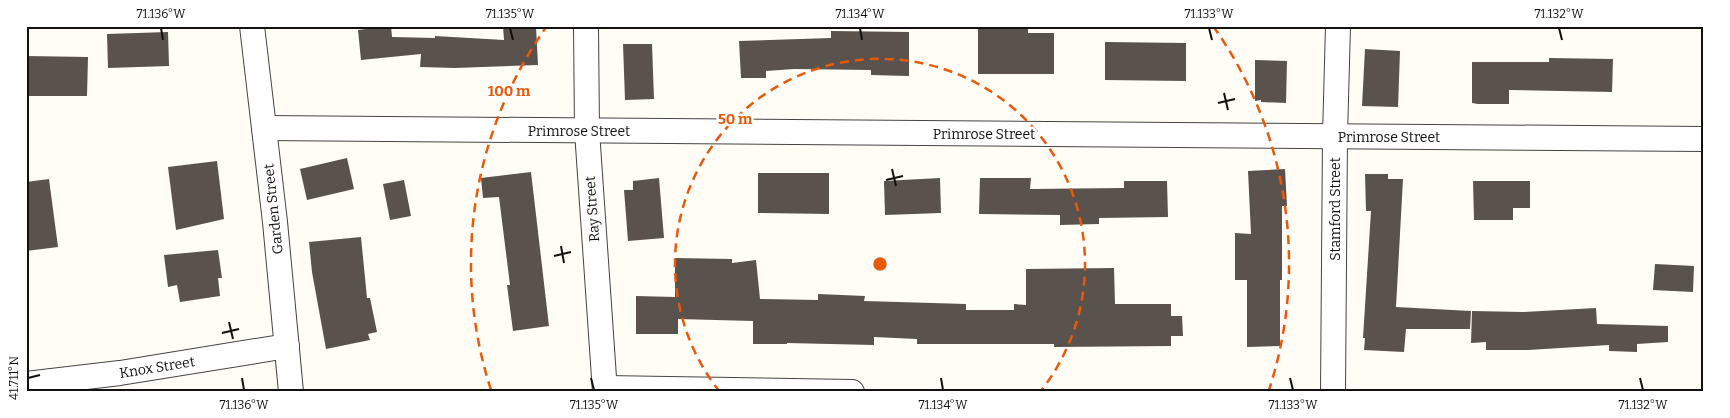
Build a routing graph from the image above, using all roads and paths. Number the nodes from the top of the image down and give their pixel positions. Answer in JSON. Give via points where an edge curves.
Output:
{"nodes":[{"id":1,"x":252,"y":26,"type":"edge"},
{"id":2,"x":586,"y":26,"type":"edge"},
{"id":3,"x":1338,"y":26,"type":"edge"},
{"id":4,"x":264,"y":128,"type":"junction"},
{"id":5,"x":587,"y":131,"type":"junction"},
{"id":6,"x":1335,"y":136,"type":"junction"},
{"id":7,"x":1704,"y":139,"type":"edge"},
{"id":8,"x":286,"y":346,"type":"junction"},
{"id":9,"x":26,"y":384,"type":"edge"},
{"id":10,"x":605,"y":390,"type":"edge"},
{"id":11,"x":291,"y":392,"type":"edge"},
{"id":12,"x":852,"y":392,"type":"edge"},
{"id":13,"x":1333,"y":392,"type":"edge"}],
"edges":[{"from":1,"to":4,"type":"street","name":"Garden Street"},
{"from":2,"to":5,"type":"street","name":"Ray Street"},
{"from":3,"to":6,"type":"street","name":"Stamford Street"},
{"from":4,"to":5,"type":"street","name":"Primrose Street"},
{"from":4,"to":8,"type":"street","name":"Garden Street"},
{"from":5,"to":6,"type":"street","name":"Primrose Street"},
{"from":5,"to":10,"type":"street","name":"Ray Street"},
{"from":6,"to":7,"type":"street","name":"Primrose Street"},
{"from":6,"to":13,"type":"street","name":"Stamford Street"},
{"from":8,"to":9,"type":"street","name":"Knox Street","via":[[120,373]]},
{"from":8,"to":11,"type":"street","name":"Garden Street"},
{"from":10,"to":12,"type":"street"}]}
